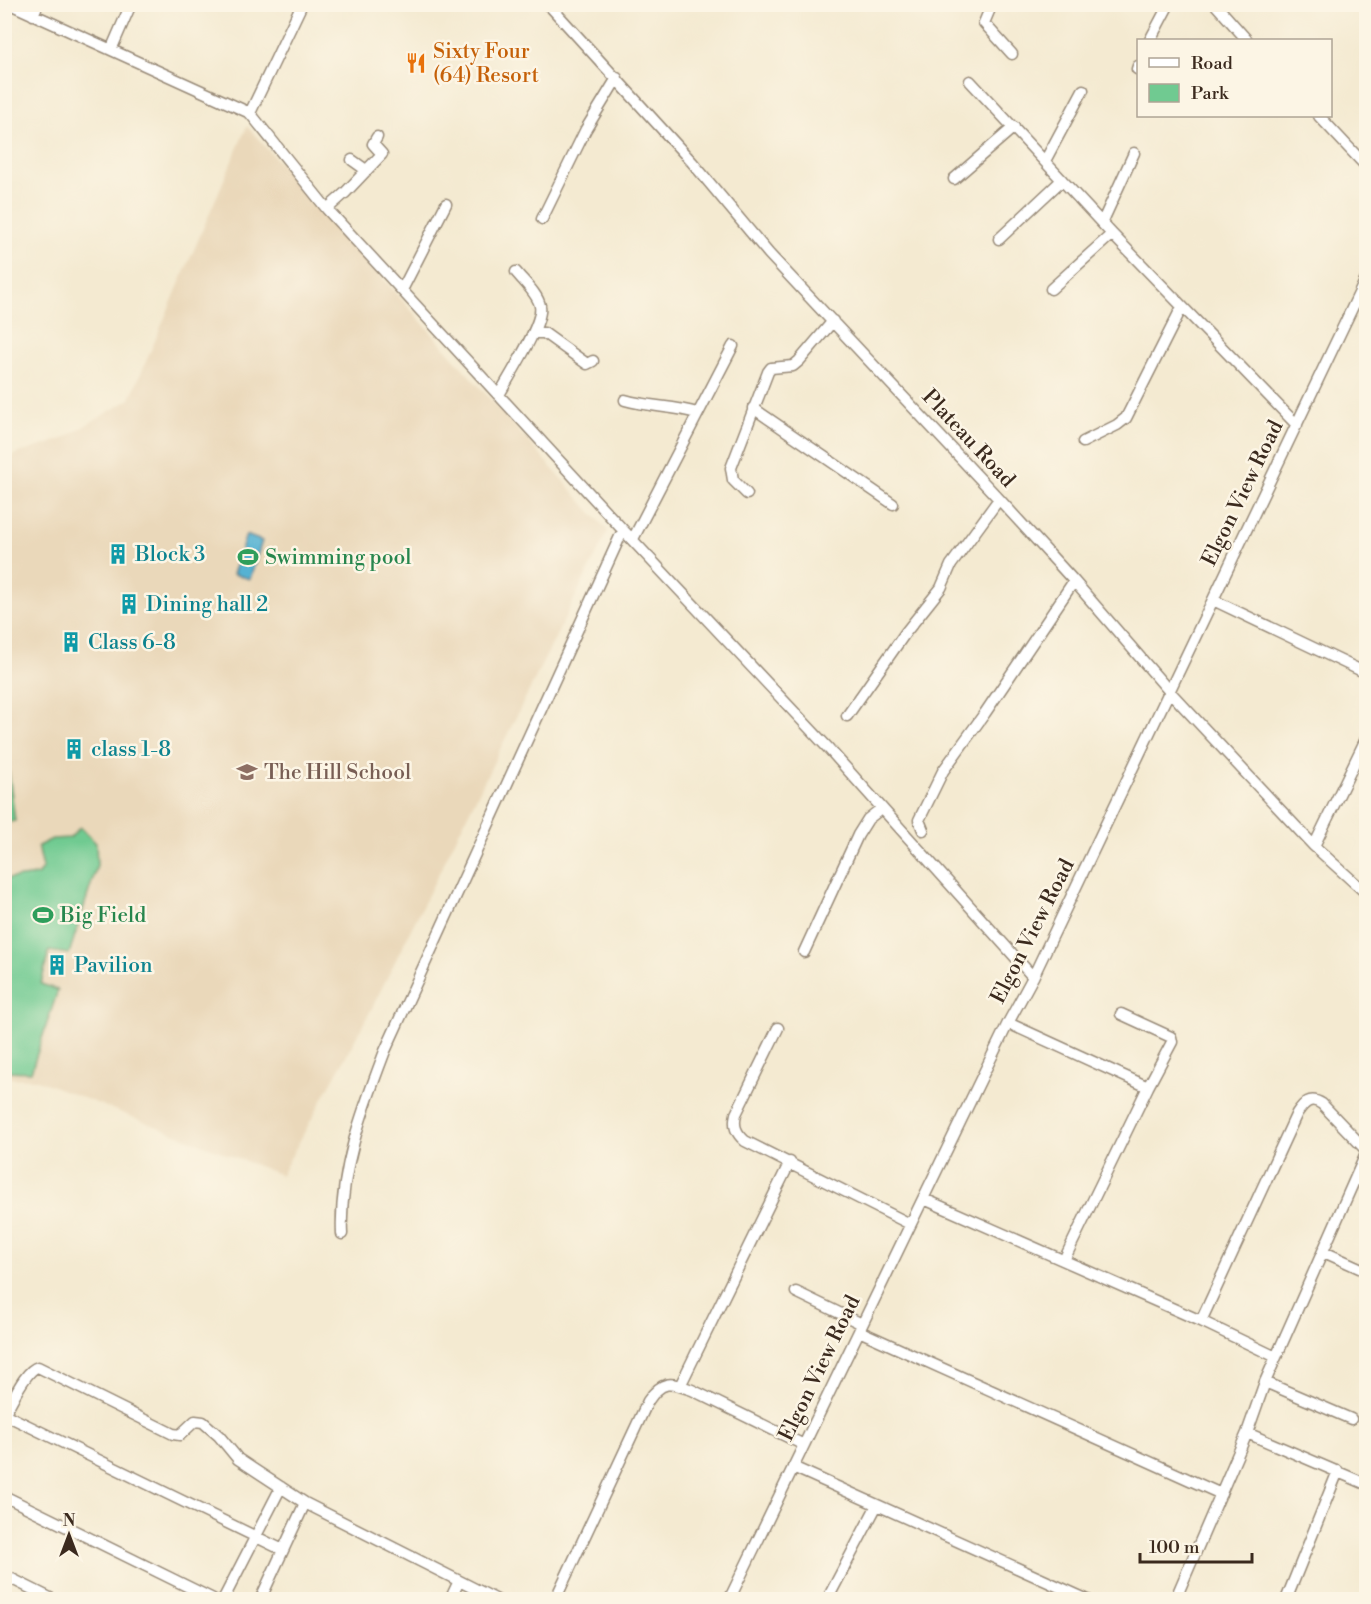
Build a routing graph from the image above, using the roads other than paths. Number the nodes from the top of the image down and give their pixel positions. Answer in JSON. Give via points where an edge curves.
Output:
{"nodes":[{"id":1,"x":10,"y":4,"type":"edge"},
{"id":2,"x":38,"y":4,"type":"edge"},
{"id":3,"x":131,"y":4,"type":"edge"},
{"id":4,"x":302,"y":4,"type":"edge"},
{"id":5,"x":548,"y":4,"type":"edge"},
{"id":6,"x":992,"y":4,"type":"edge"},
{"id":7,"x":1169,"y":4,"type":"edge"},
{"id":8,"x":1215,"y":4,"type":"edge"},
{"id":9,"x":33,"y":15,"type":"junction"},
{"id":10,"x":1151,"y":39,"type":"edge"},
{"id":11,"x":1246,"y":39,"type":"edge"},
{"id":12,"x":111,"y":50,"type":"junction"},
{"id":13,"x":1012,"y":54,"type":"dead end"},
{"id":14,"x":616,"y":78,"type":"junction"},
{"id":15,"x":970,"y":81,"type":"dead end"},
{"id":16,"x":1083,"y":90,"type":"dead end"},
{"id":17,"x":250,"y":113,"type":"junction"},
{"id":18,"x":1320,"y":117,"type":"edge"},
{"id":19,"x":1014,"y":127,"type":"junction"},
{"id":20,"x":378,"y":137,"type":"dead end"},
{"id":21,"x":1134,"y":153,"type":"dead end"},
{"id":22,"x":352,"y":160,"type":"dead end"},
{"id":23,"x":1045,"y":161,"type":"junction"},
{"id":24,"x":1366,"y":166,"type":"edge"},
{"id":25,"x":366,"y":170,"type":"junction"},
{"id":26,"x":954,"y":179,"type":"dead end"},
{"id":27,"x":1062,"y":180,"type":"junction"},
{"id":28,"x":446,"y":204,"type":"dead end"},
{"id":29,"x":327,"y":209,"type":"junction"},
{"id":30,"x":542,"y":219,"type":"dead end"},
{"id":31,"x":1102,"y":223,"type":"junction"},
{"id":32,"x":1112,"y":234,"type":"junction"},
{"id":33,"x":999,"y":239,"type":"dead end"},
{"id":34,"x":516,"y":272,"type":"dead end"},
{"id":35,"x":1366,"y":279,"type":"edge"},
{"id":36,"x":1051,"y":288,"type":"dead end"},
{"id":37,"x":402,"y":290,"type":"junction"},
{"id":38,"x":1182,"y":307,"type":"junction"},
{"id":39,"x":833,"y":321,"type":"junction"},
{"id":40,"x":533,"y":333,"type":"junction"},
{"id":41,"x":733,"y":346,"type":"dead end"},
{"id":42,"x":593,"y":361,"type":"dead end"},
{"id":43,"x":499,"y":395,"type":"junction"},
{"id":44,"x":625,"y":400,"type":"dead end"},
{"id":45,"x":753,"y":408,"type":"junction"},
{"id":46,"x":698,"y":413,"type":"junction"},
{"id":47,"x":1297,"y":425,"type":"junction"},
{"id":48,"x":1083,"y":442,"type":"dead end"},
{"id":49,"x":747,"y":494,"type":"dead end"},
{"id":50,"x":999,"y":499,"type":"junction"},
{"id":51,"x":893,"y":504,"type":"dead end"},
{"id":52,"x":623,"y":531,"type":"junction"},
{"id":53,"x":633,"y":539,"type":"junction"},
{"id":54,"x":1074,"y":581,"type":"junction"},
{"id":55,"x":1213,"y":600,"type":"junction"},
{"id":56,"x":1366,"y":673,"type":"edge"},
{"id":57,"x":1170,"y":692,"type":"junction"},
{"id":58,"x":847,"y":716,"type":"dead end"},
{"id":59,"x":1366,"y":739,"type":"edge"},
{"id":60,"x":882,"y":808,"type":"junction"},
{"id":61,"x":923,"y":830,"type":"dead end"},
{"id":62,"x":1314,"y":846,"type":"junction"},
{"id":63,"x":1366,"y":892,"type":"edge"},
{"id":64,"x":804,"y":952,"type":"dead end"},
{"id":65,"x":1033,"y":977,"type":"junction"},
{"id":66,"x":1121,"y":1014,"type":"dead end"},
{"id":67,"x":1008,"y":1023,"type":"junction"},
{"id":68,"x":778,"y":1028,"type":"dead end"},
{"id":69,"x":1148,"y":1087,"type":"junction"},
{"id":70,"x":1366,"y":1152,"type":"edge"},
{"id":71,"x":790,"y":1162,"type":"junction"},
{"id":72,"x":924,"y":1198,"type":"junction"},
{"id":73,"x":910,"y":1224,"type":"junction"},
{"id":74,"x":342,"y":1234,"type":"dead end"},
{"id":75,"x":1324,"y":1252,"type":"junction"},
{"id":76,"x":1064,"y":1260,"type":"junction"},
{"id":77,"x":1366,"y":1271,"type":"edge"},
{"id":78,"x":796,"y":1292,"type":"dead end"},
{"id":79,"x":1201,"y":1321,"type":"junction"},
{"id":80,"x":860,"y":1328,"type":"junction"},
{"id":81,"x":1276,"y":1357,"type":"junction"},
{"id":82,"x":1266,"y":1382,"type":"junction"},
{"id":83,"x":680,"y":1386,"type":"junction"},
{"id":84,"x":1351,"y":1419,"type":"dead end"},
{"id":85,"x":1247,"y":1433,"type":"junction"},
{"id":86,"x":804,"y":1445,"type":"junction"},
{"id":87,"x":793,"y":1467,"type":"junction"},
{"id":88,"x":1338,"y":1471,"type":"junction"},
{"id":89,"x":1366,"y":1484,"type":"edge"},
{"id":90,"x":281,"y":1487,"type":"junction"},
{"id":91,"x":1221,"y":1494,"type":"junction"},
{"id":92,"x":4,"y":1496,"type":"edge"},
{"id":93,"x":305,"y":1503,"type":"junction"},
{"id":94,"x":878,"y":1505,"type":"junction"},
{"id":95,"x":255,"y":1537,"type":"junction"},
{"id":96,"x":282,"y":1550,"type":"junction"},
{"id":97,"x":4,"y":1575,"type":"edge"},
{"id":98,"x":459,"y":1581,"type":"junction"},
{"id":99,"x":54,"y":1599,"type":"edge"},
{"id":100,"x":215,"y":1599,"type":"edge"},
{"id":101,"x":223,"y":1599,"type":"edge"},
{"id":102,"x":260,"y":1599,"type":"edge"},
{"id":103,"x":450,"y":1599,"type":"edge"},
{"id":104,"x":497,"y":1599,"type":"edge"},
{"id":105,"x":555,"y":1599,"type":"edge"},
{"id":106,"x":729,"y":1599,"type":"edge"},
{"id":107,"x":827,"y":1599,"type":"edge"},
{"id":108,"x":1086,"y":1599,"type":"edge"},
{"id":109,"x":1174,"y":1599,"type":"edge"},
{"id":110,"x":1286,"y":1599,"type":"edge"}],
"edges":[{"from":1,"to":9,"type":"street"},
{"from":2,"to":9,"type":"street"},
{"from":3,"to":12,"type":"street"},
{"from":4,"to":17,"type":"street"},
{"from":5,"to":14,"type":"street","name":"Plateau Road"},
{"from":6,"to":13,"type":"street","via":[[984,23]]},
{"from":7,"to":10,"type":"street"},
{"from":8,"to":11,"type":"street"},
{"from":9,"to":12,"type":"street"},
{"from":12,"to":17,"type":"street"},
{"from":14,"to":30,"type":"street"},
{"from":14,"to":39,"type":"street","name":"Plateau Road","via":[[769,254]]},
{"from":15,"to":19,"type":"street"},
{"from":16,"to":23,"type":"street"},
{"from":17,"to":29,"type":"street"},
{"from":18,"to":24,"type":"street"},
{"from":19,"to":23,"type":"street"},
{"from":19,"to":26,"type":"street"},
{"from":20,"to":25,"type":"street","via":[[373,144],[382,154]]},
{"from":21,"to":31,"type":"street"},
{"from":22,"to":25,"type":"street"},
{"from":23,"to":27,"type":"street"},
{"from":25,"to":29,"type":"street"},
{"from":27,"to":31,"type":"street"},
{"from":27,"to":33,"type":"street"},
{"from":28,"to":37,"type":"street"},
{"from":29,"to":37,"type":"street"},
{"from":31,"to":32,"type":"street"},
{"from":32,"to":36,"type":"street"},
{"from":32,"to":38,"type":"street"},
{"from":34,"to":40,"type":"street","via":[[540,306]]},
{"from":35,"to":47,"type":"street","name":"Elgon View Road"},
{"from":37,"to":43,"type":"street"},
{"from":38,"to":47,"type":"street"},
{"from":38,"to":48,"type":"street","via":[[1126,418]]},
{"from":39,"to":45,"type":"street","via":[[793,366],[771,368]]},
{"from":39,"to":50,"type":"street","name":"Plateau Road"},
{"from":40,"to":42,"type":"street","via":[[544,333],[587,364]]},
{"from":40,"to":43,"type":"street"},
{"from":41,"to":46,"type":"street"},
{"from":43,"to":52,"type":"street"},
{"from":44,"to":46,"type":"street"},
{"from":45,"to":49,"type":"street","via":[[731,468],[733,480]]},
{"from":45,"to":51,"type":"street"},
{"from":46,"to":53,"type":"street"},
{"from":47,"to":55,"type":"street","name":"Elgon View Road"},
{"from":50,"to":54,"type":"street","name":"Plateau Road"},
{"from":50,"to":58,"type":"street","via":[[951,565],[941,588]]},
{"from":52,"to":53,"type":"street"},
{"from":52,"to":74,"type":"street","via":[[385,1051],[361,1115],[348,1168]]},
{"from":53,"to":60,"type":"street"},
{"from":54,"to":57,"type":"street","name":"Plateau Road"},
{"from":54,"to":61,"type":"street","via":[[942,771],[919,820]]},
{"from":55,"to":56,"type":"street"},
{"from":55,"to":57,"type":"street","name":"Elgon View Road"},
{"from":57,"to":62,"type":"street","name":"Plateau Road"},
{"from":57,"to":65,"type":"street","name":"Elgon View Road"},
{"from":59,"to":62,"type":"street"},
{"from":60,"to":64,"type":"street","via":[[868,819],[858,836]]},
{"from":60,"to":65,"type":"street"},
{"from":62,"to":63,"type":"street","name":"Plateau Road"},
{"from":65,"to":67,"type":"street","name":"Elgon View Road"},
{"from":66,"to":69,"type":"street","via":[[1171,1037]]},
{"from":67,"to":69,"type":"street"},
{"from":67,"to":72,"type":"street","name":"Elgon View Road"},
{"from":68,"to":71,"type":"street","via":[[734,1122],[737,1134],[745,1141]]},
{"from":69,"to":76,"type":"street"},
{"from":70,"to":75,"type":"street"},
{"from":70,"to":79,"type":"street","via":[[1322,1104],[1305,1102]]},
{"from":71,"to":73,"type":"street"},
{"from":71,"to":83,"type":"street"},
{"from":72,"to":73,"type":"street","name":"Elgon View Road"},
{"from":72,"to":76,"type":"street"},
{"from":73,"to":80,"type":"street","name":"Elgon View Road"},
{"from":75,"to":77,"type":"street"},
{"from":75,"to":81,"type":"street"},
{"from":76,"to":79,"type":"street"},
{"from":78,"to":80,"type":"street"},
{"from":79,"to":81,"type":"street"},
{"from":80,"to":86,"type":"street","name":"Elgon View Road"},
{"from":80,"to":91,"type":"street"},
{"from":81,"to":82,"type":"street"},
{"from":82,"to":84,"type":"street"},
{"from":82,"to":85,"type":"street"},
{"from":83,"to":86,"type":"street"},
{"from":83,"to":105,"type":"street","via":[[667,1383],[648,1401]]},
{"from":85,"to":88,"type":"street"},
{"from":85,"to":91,"type":"street"},
{"from":86,"to":87,"type":"street","name":"Elgon View Road"},
{"from":87,"to":94,"type":"street"},
{"from":87,"to":106,"type":"street","name":"Elgon View Road"},
{"from":88,"to":89,"type":"street"},
{"from":88,"to":110,"type":"street"},
{"from":90,"to":93,"type":"street"},
{"from":90,"to":95,"type":"street"},
{"from":90,"to":95,"type":"street","via":[[238,1459],[203,1422],[195,1421],[180,1435],[173,1434],[38,1367],[28,1374],[4,1414]]},
{"from":91,"to":109,"type":"street"},
{"from":92,"to":100,"type":"street"},
{"from":93,"to":96,"type":"street"},
{"from":93,"to":98,"type":"street"},
{"from":94,"to":107,"type":"street"},
{"from":94,"to":108,"type":"street"},
{"from":95,"to":96,"type":"street"},
{"from":95,"to":101,"type":"street"},
{"from":96,"to":102,"type":"street"},
{"from":97,"to":99,"type":"street"},
{"from":98,"to":103,"type":"street"},
{"from":98,"to":104,"type":"street"}]}
